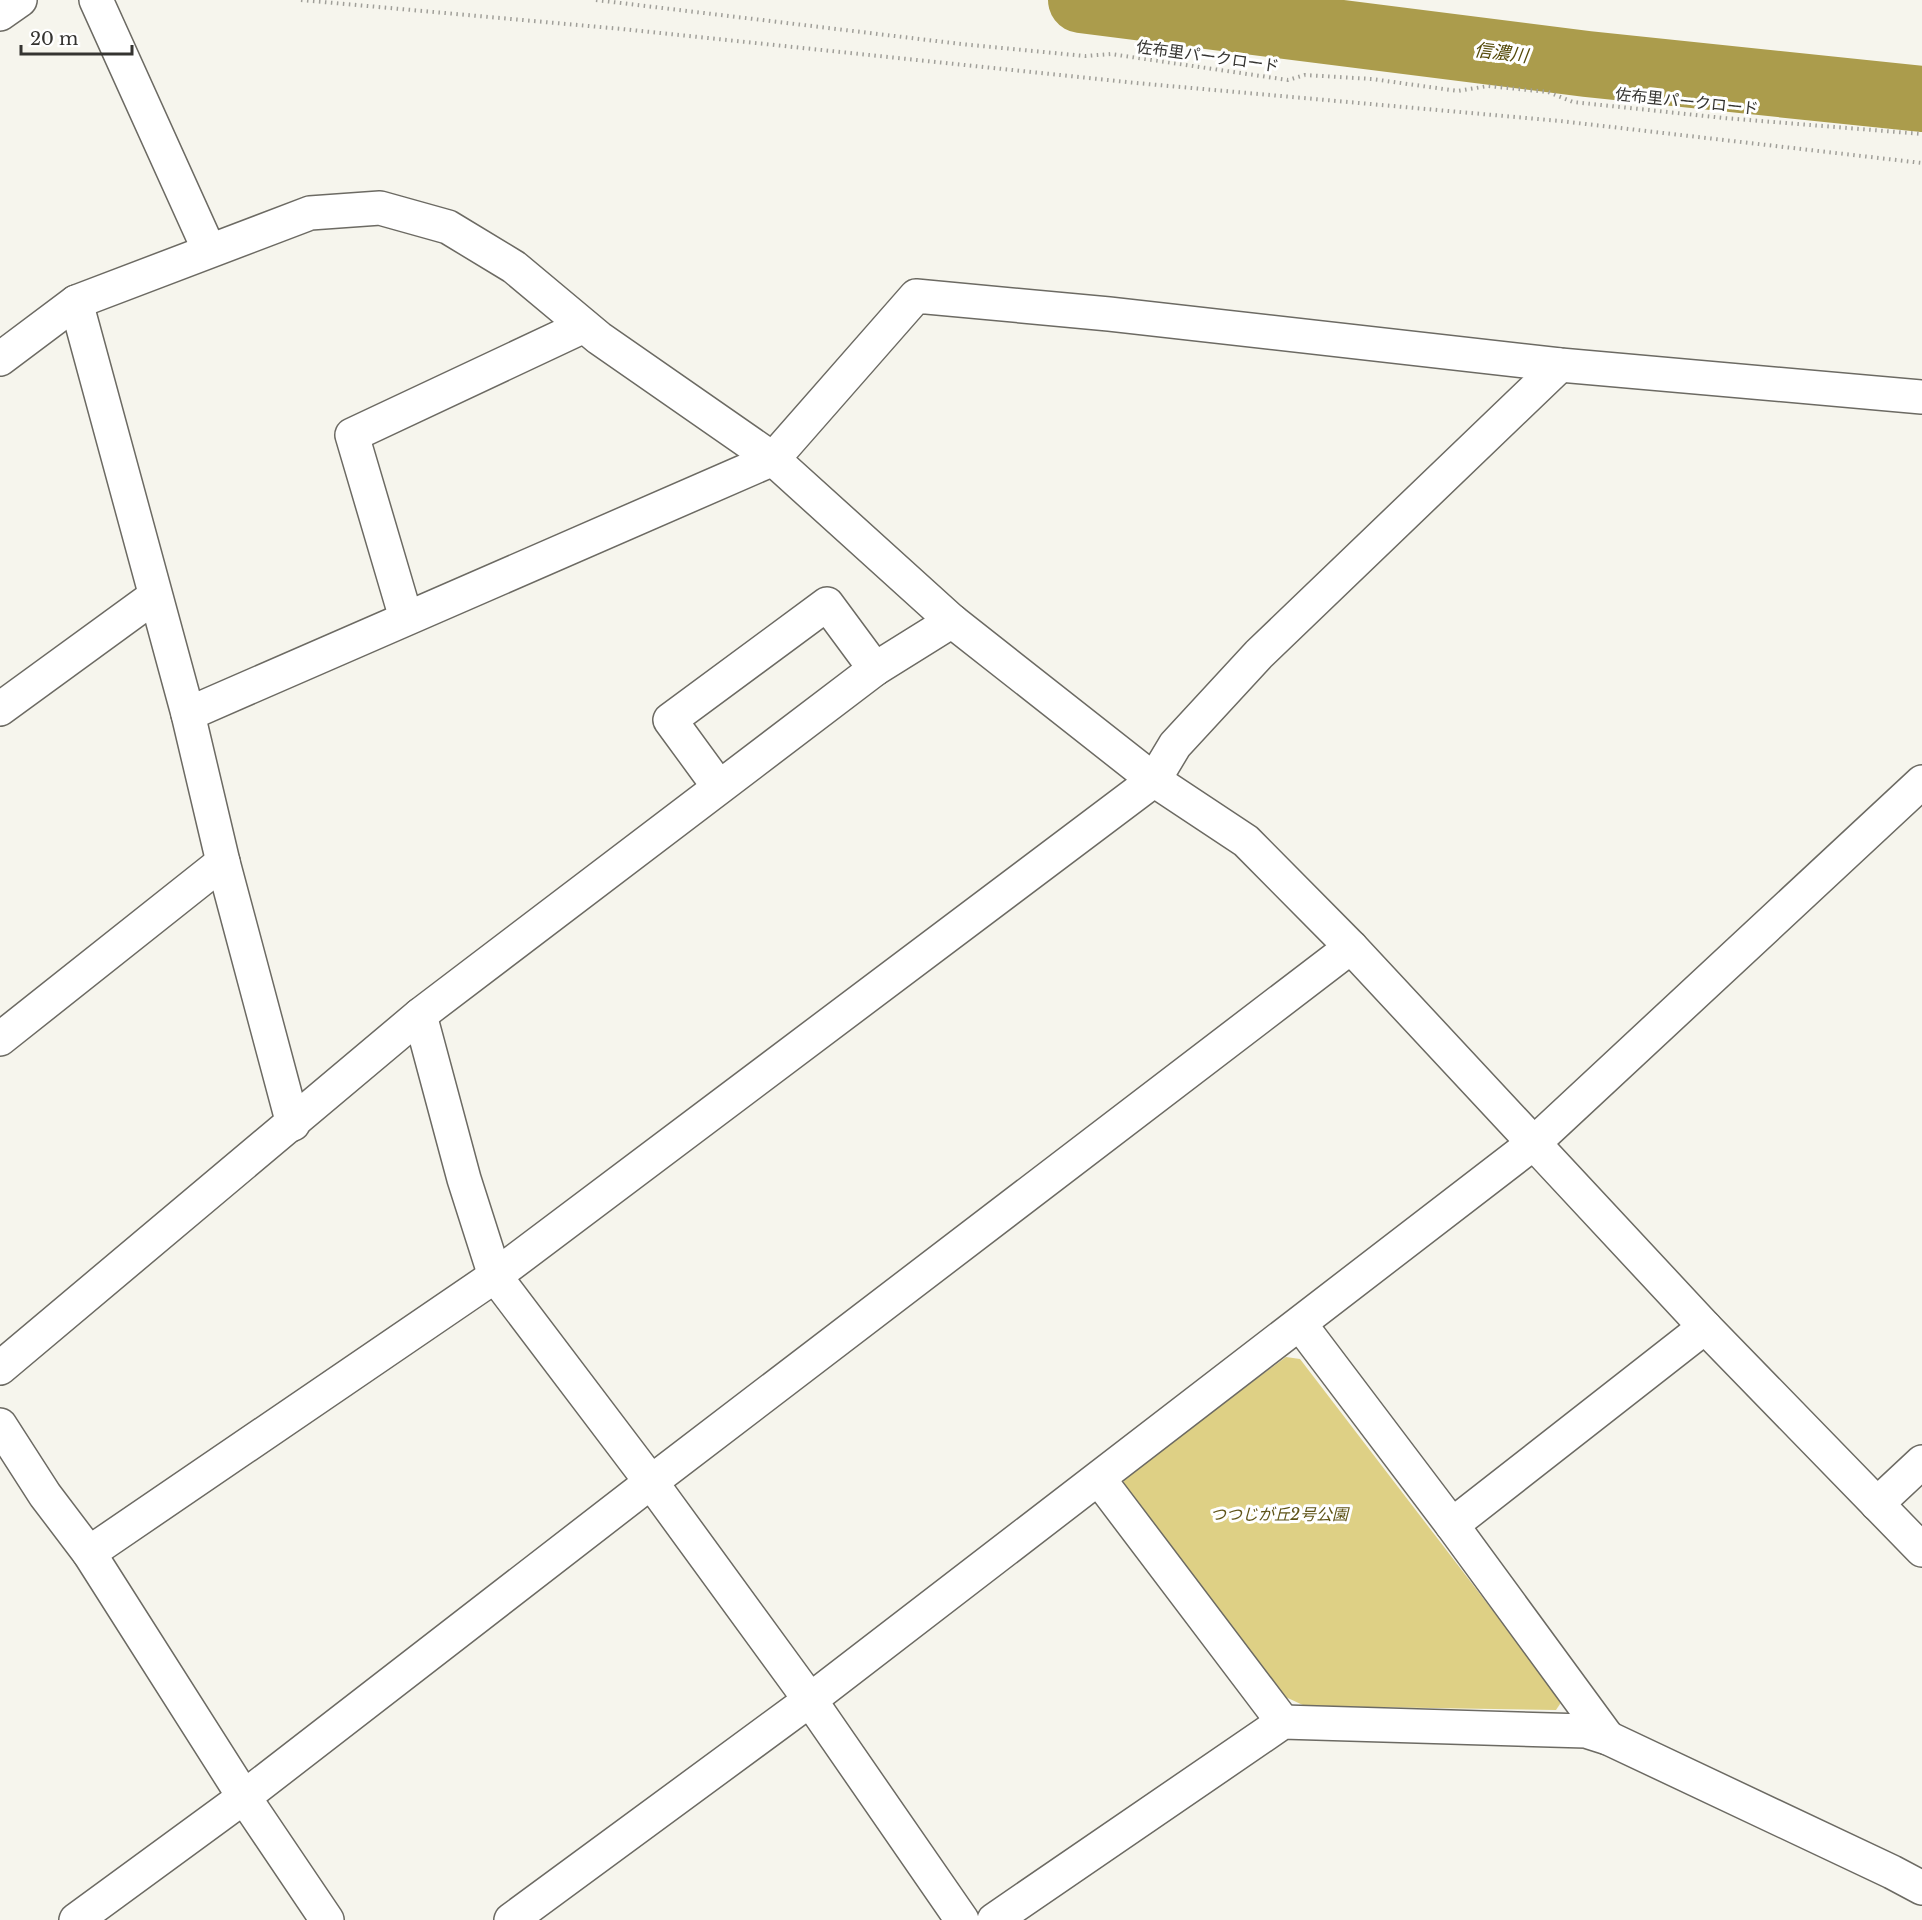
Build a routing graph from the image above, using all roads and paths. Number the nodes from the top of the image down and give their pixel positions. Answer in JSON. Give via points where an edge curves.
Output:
{"nodes":[{"id":1,"x":20,"y":0,"type":"edge"},
{"id":2,"x":96,"y":0,"type":"edge"},
{"id":3,"x":301,"y":0,"type":"edge"},
{"id":4,"x":596,"y":0,"type":"edge"},
{"id":5,"x":0,"y":14,"type":"edge"},
{"id":6,"x":1922,"y":134,"type":"edge"},
{"id":7,"x":1922,"y":163,"type":"edge"},
{"id":8,"x":209,"y":250,"type":"junction"},
{"id":9,"x":76,"y":302,"type":"junction"},
{"id":10,"x":584,"y":326,"type":"junction"},
{"id":11,"x":0,"y":358,"type":"edge"},
{"id":12,"x":1560,"y":365,"type":"junction"},
{"id":13,"x":1922,"y":397,"type":"edge"},
{"id":14,"x":773,"y":459,"type":"junction"},
{"id":15,"x":155,"y":596,"type":"junction"},
{"id":16,"x":406,"y":618,"type":"junction"},
{"id":17,"x":952,"y":621,"type":"junction"},
{"id":18,"x":874,"y":669,"type":"junction"},
{"id":19,"x":0,"y":709,"type":"edge"},
{"id":20,"x":188,"y":714,"type":"junction"},
{"id":21,"x":1154,"y":780,"type":"junction"},
{"id":22,"x":1922,"y":782,"type":"edge"},
{"id":23,"x":719,"y":788,"type":"junction"},
{"id":24,"x":223,"y":862,"type":"junction"},
{"id":25,"x":1351,"y":947,"type":"junction"},
{"id":26,"x":420,"y":1015,"type":"junction"},
{"id":27,"x":0,"y":1038,"type":"edge"},
{"id":28,"x":293,"y":1124,"type":"junction"},
{"id":29,"x":1535,"y":1142,"type":"junction"},
{"id":30,"x":495,"y":1276,"type":"junction"},
{"id":31,"x":1300,"y":1324,"type":"junction"},
{"id":32,"x":1705,"y":1327,"type":"junction"},
{"id":33,"x":0,"y":1368,"type":"edge"},
{"id":34,"x":0,"y":1425,"type":"edge"},
{"id":35,"x":1922,"y":1462,"type":"edge"},
{"id":36,"x":1099,"y":1479,"type":"junction"},
{"id":37,"x":651,"y":1482,"type":"junction"},
{"id":38,"x":1877,"y":1504,"type":"junction"},
{"id":39,"x":1452,"y":1525,"type":"junction"},
{"id":40,"x":1922,"y":1550,"type":"edge"},
{"id":41,"x":89,"y":1553,"type":"junction"},
{"id":42,"x":810,"y":1700,"type":"junction"},
{"id":43,"x":1282,"y":1722,"type":"junction"},
{"id":44,"x":1608,"y":1738,"type":"junction"},
{"id":45,"x":244,"y":1797,"type":"junction"},
{"id":46,"x":1922,"y":1888,"type":"edge"},
{"id":47,"x":76,"y":1920,"type":"edge"},
{"id":48,"x":327,"y":1920,"type":"edge"},
{"id":49,"x":512,"y":1920,"type":"edge"},
{"id":50,"x":962,"y":1920,"type":"edge"},
{"id":51,"x":994,"y":1920,"type":"edge"}],
"edges":[{"from":1,"to":5,"type":"street"},
{"from":2,"to":8,"type":"street"},
{"from":3,"to":7,"type":"path","via":[[1560,121]]},
{"from":4,"to":6,"type":"path","name":"佐布里パークロード","via":[[961,44],[1085,56],[1111,54],[1288,80],[1305,75],[1372,79],[1458,91],[1488,86],[1548,92],[1573,102]]},
{"from":8,"to":9,"type":"street"},
{"from":8,"to":10,"type":"street","via":[[310,213],[380,208],[448,227],[514,267]]},
{"from":9,"to":11,"type":"street"},
{"from":9,"to":15,"type":"street"},
{"from":10,"to":14,"type":"street"},
{"from":10,"to":16,"type":"street","via":[[352,435]]},
{"from":12,"to":13,"type":"street"},
{"from":12,"to":14,"type":"street","via":[[916,296]]},
{"from":12,"to":21,"type":"street","via":[[1259,654],[1175,745]]},
{"from":14,"to":16,"type":"street"},
{"from":14,"to":17,"type":"street"},
{"from":15,"to":19,"type":"street"},
{"from":15,"to":20,"type":"street"},
{"from":16,"to":20,"type":"street"},
{"from":17,"to":18,"type":"street"},
{"from":17,"to":21,"type":"street"},
{"from":18,"to":23,"type":"street"},
{"from":18,"to":23,"type":"street","via":[[827,604],[670,720]]},
{"from":20,"to":24,"type":"street"},
{"from":21,"to":25,"type":"street","via":[[1246,841]]},
{"from":21,"to":30,"type":"street"},
{"from":22,"to":29,"type":"street"},
{"from":23,"to":26,"type":"street"},
{"from":24,"to":27,"type":"street"},
{"from":24,"to":28,"type":"street"},
{"from":25,"to":29,"type":"street"},
{"from":25,"to":37,"type":"street"},
{"from":26,"to":28,"type":"street"},
{"from":26,"to":30,"type":"street","via":[[464,1179]]},
{"from":28,"to":33,"type":"street"},
{"from":29,"to":31,"type":"street"},
{"from":29,"to":32,"type":"street"},
{"from":30,"to":37,"type":"street"},
{"from":30,"to":41,"type":"street"},
{"from":31,"to":36,"type":"street"},
{"from":31,"to":39,"type":"street"},
{"from":32,"to":38,"type":"street"},
{"from":32,"to":39,"type":"street"},
{"from":34,"to":41,"type":"street","via":[[45,1495]]},
{"from":35,"to":38,"type":"street"},
{"from":36,"to":42,"type":"street"},
{"from":36,"to":43,"type":"street"},
{"from":37,"to":42,"type":"street"},
{"from":37,"to":45,"type":"street"},
{"from":38,"to":40,"type":"street"},
{"from":39,"to":44,"type":"street"},
{"from":41,"to":45,"type":"street"},
{"from":42,"to":49,"type":"street"},
{"from":42,"to":50,"type":"street"},
{"from":43,"to":44,"type":"street","via":[[1586,1731]]},
{"from":43,"to":51,"type":"street"},
{"from":44,"to":46,"type":"street"},
{"from":45,"to":47,"type":"street"},
{"from":45,"to":48,"type":"street"}]}
